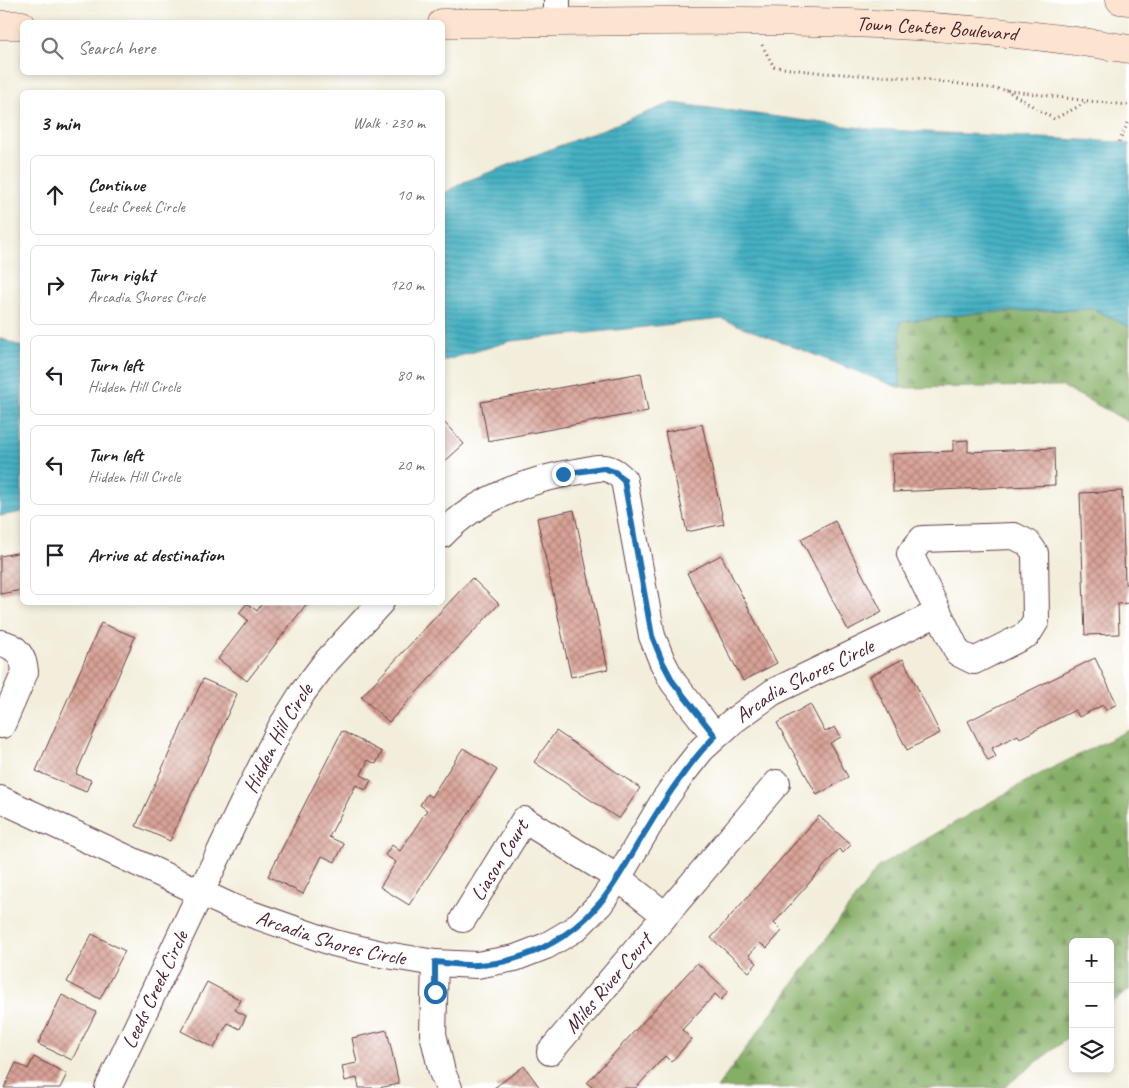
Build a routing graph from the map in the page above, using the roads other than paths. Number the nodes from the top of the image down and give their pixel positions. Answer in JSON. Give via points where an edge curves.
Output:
{"nodes":[{"id":1,"x":1120,"y":0,"type":"edge"},
{"id":2,"x":1129,"y":1,"type":"edge"},
{"id":3,"x":557,"y":11,"type":"edge"},
{"id":4,"x":445,"y":23,"type":"edge"},
{"id":5,"x":0,"y":25,"type":"edge"},
{"id":6,"x":20,"y":25,"type":"edge"},
{"id":7,"x":1129,"y":49,"type":"edge"},
{"id":8,"x":445,"y":532,"type":"edge"},
{"id":9,"x":378,"y":605,"type":"edge"},
{"id":10,"x":938,"y":612,"type":"junction"},
{"id":11,"x":0,"y":643,"type":"edge"},
{"id":12,"x":0,"y":725,"type":"edge"},
{"id":13,"x":715,"y":736,"type":"junction"},
{"id":14,"x":777,"y":784,"type":"dead end"},
{"id":15,"x":0,"y":799,"type":"edge"},
{"id":16,"x":618,"y":878,"type":"junction"},
{"id":17,"x":201,"y":893,"type":"junction"},
{"id":18,"x":666,"y":915,"type":"junction"},
{"id":19,"x":463,"y":919,"type":"dead end"},
{"id":20,"x":435,"y":962,"type":"junction"},
{"id":21,"x":550,"y":1052,"type":"dead end"},
{"id":22,"x":108,"y":1088,"type":"edge"},
{"id":23,"x":449,"y":1088,"type":"edge"}],
"edges":[{"from":1,"to":2,"type":"street"},
{"from":3,"to":4,"type":"street","name":"Town Center Boulevard"},
{"from":3,"to":7,"type":"street","name":"Town Center Boulevard","via":[[958,28]]},
{"from":5,"to":6,"type":"street"},
{"from":8,"to":13,"type":"street","via":[[480,506],[520,485],[595,469],[615,472],[624,480],[652,636],[673,682]]},
{"from":9,"to":17,"type":"street","name":"Hidden Hill Circle","via":[[324,663],[285,720]]},
{"from":10,"to":10,"type":"street","via":[[910,554],[922,539],[1014,536],[1028,543],[1034,553],[1036,621],[1028,634],[974,661],[958,653]]},
{"from":10,"to":13,"type":"street","name":"Arcadia Shores Circle","via":[[773,692]]},
{"from":11,"to":12,"type":"street","via":[[20,653],[26,672]]},
{"from":13,"to":16,"type":"street","name":"Arcadia Shores Circle","via":[[664,800]]},
{"from":14,"to":18,"type":"street","name":"Miles River Court"},
{"from":15,"to":17,"type":"street","name":"Arcadia Shores Circle"},
{"from":16,"to":18,"type":"street","name":"Miles River Court"},
{"from":16,"to":19,"type":"street","name":"Liason Court","via":[[524,820]]},
{"from":16,"to":20,"type":"street","name":"Arcadia Shores Circle","via":[[600,904],[575,929],[546,946],[515,958],[477,965]]},
{"from":17,"to":20,"type":"street","name":"Arcadia Shores Circle","via":[[289,929],[334,943]]},
{"from":17,"to":22,"type":"street","name":"Leeds Creek Circle"},
{"from":18,"to":21,"type":"street","name":"Miles River Court"},
{"from":20,"to":23,"type":"street","via":[[433,1034]]}]}
